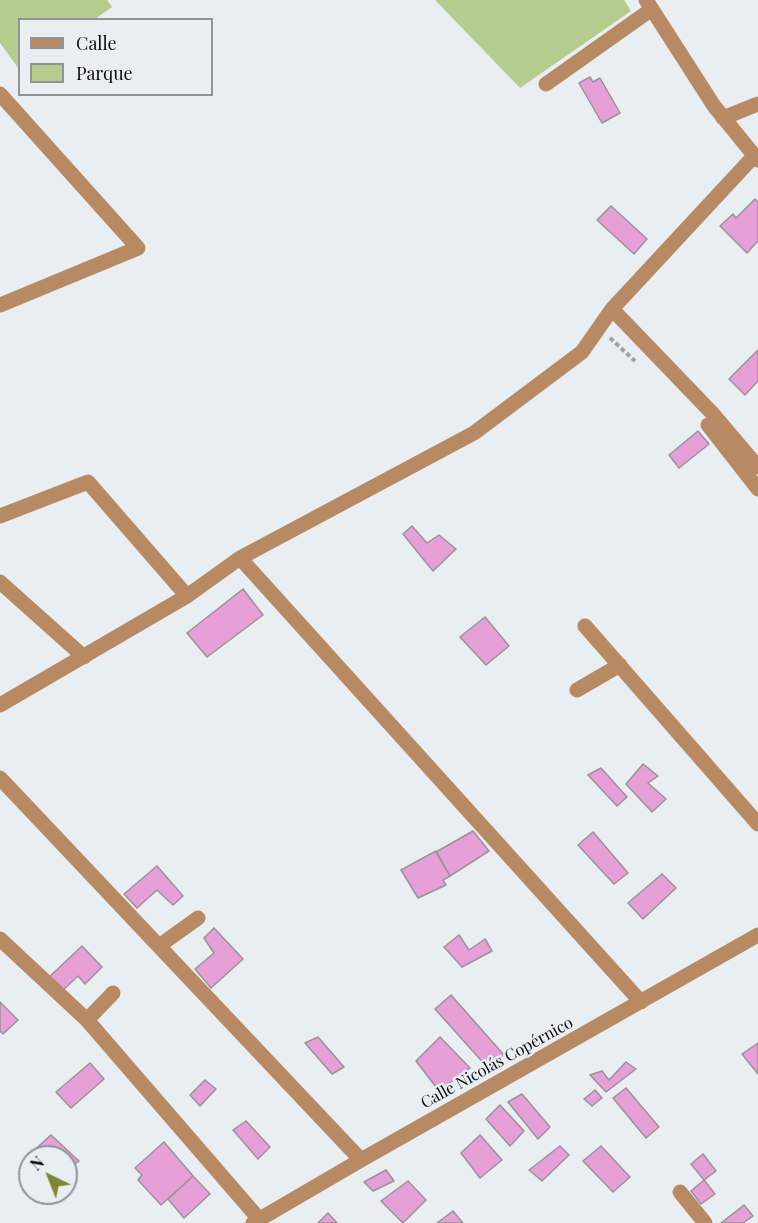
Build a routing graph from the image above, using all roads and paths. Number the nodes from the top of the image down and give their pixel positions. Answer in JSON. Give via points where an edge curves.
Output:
{"nodes":[{"id":1,"x":649,"y":5,"type":"edge"},
{"id":2,"x":546,"y":84,"type":"dead end"},
{"id":3,"x":2,"y":100,"type":"edge"},
{"id":4,"x":758,"y":104,"type":"edge"},
{"id":5,"x":723,"y":118,"type":"junction"},
{"id":6,"x":756,"y":158,"type":"edge"},
{"id":7,"x":0,"y":304,"type":"edge"},
{"id":8,"x":612,"y":309,"type":"junction"},
{"id":9,"x":708,"y":424,"type":"dead end"},
{"id":10,"x":758,"y":467,"type":"edge"},
{"id":11,"x":758,"y":489,"type":"edge"},
{"id":12,"x":0,"y":516,"type":"edge"},
{"id":13,"x":240,"y":558,"type":"junction"},
{"id":14,"x":0,"y":582,"type":"edge"},
{"id":15,"x":187,"y":596,"type":"junction"},
{"id":16,"x":585,"y":626,"type":"dead end"},
{"id":17,"x":84,"y":657,"type":"junction"},
{"id":18,"x":620,"y":665,"type":"junction"},
{"id":19,"x":577,"y":690,"type":"dead end"},
{"id":20,"x":0,"y":705,"type":"edge"},
{"id":21,"x":0,"y":778,"type":"edge"},
{"id":22,"x":758,"y":824,"type":"edge"},
{"id":23,"x":198,"y":918,"type":"dead end"},
{"id":24,"x":758,"y":935,"type":"edge"},
{"id":25,"x":0,"y":939,"type":"edge"},
{"id":26,"x":159,"y":946,"type":"junction"},
{"id":27,"x":113,"y":993,"type":"dead end"},
{"id":28,"x":641,"y":1002,"type":"junction"},
{"id":29,"x":87,"y":1020,"type":"junction"},
{"id":30,"x":361,"y":1160,"type":"junction"},
{"id":31,"x":680,"y":1192,"type":"dead end"},
{"id":32,"x":256,"y":1221,"type":"edge"},
{"id":33,"x":705,"y":1223,"type":"edge"}],
"edges":[{"from":1,"to":2,"type":"street"},
{"from":1,"to":5,"type":"street"},
{"from":3,"to":7,"type":"street","via":[[138,248]]},
{"from":4,"to":5,"type":"street"},
{"from":5,"to":6,"type":"street"},
{"from":6,"to":8,"type":"street"},
{"from":8,"to":10,"type":"street"},
{"from":8,"to":13,"type":"street","via":[[582,351],[474,433]]},
{"from":9,"to":11,"type":"street"},
{"from":12,"to":15,"type":"street","via":[[88,482]]},
{"from":13,"to":15,"type":"street"},
{"from":13,"to":28,"type":"street"},
{"from":14,"to":17,"type":"street"},
{"from":15,"to":17,"type":"street"},
{"from":16,"to":18,"type":"street"},
{"from":17,"to":20,"type":"street"},
{"from":18,"to":19,"type":"street"},
{"from":18,"to":22,"type":"street"},
{"from":21,"to":26,"type":"street"},
{"from":23,"to":26,"type":"street"},
{"from":24,"to":28,"type":"street","name":"Calle Nicolás Copérnico"},
{"from":25,"to":29,"type":"street"},
{"from":26,"to":30,"type":"street"},
{"from":27,"to":29,"type":"street"},
{"from":28,"to":30,"type":"street","name":"Calle Nicolás Copérnico"},
{"from":29,"to":32,"type":"street"},
{"from":30,"to":32,"type":"street","name":"Calle Nicolás Copérnico"},
{"from":31,"to":33,"type":"street"}]}
